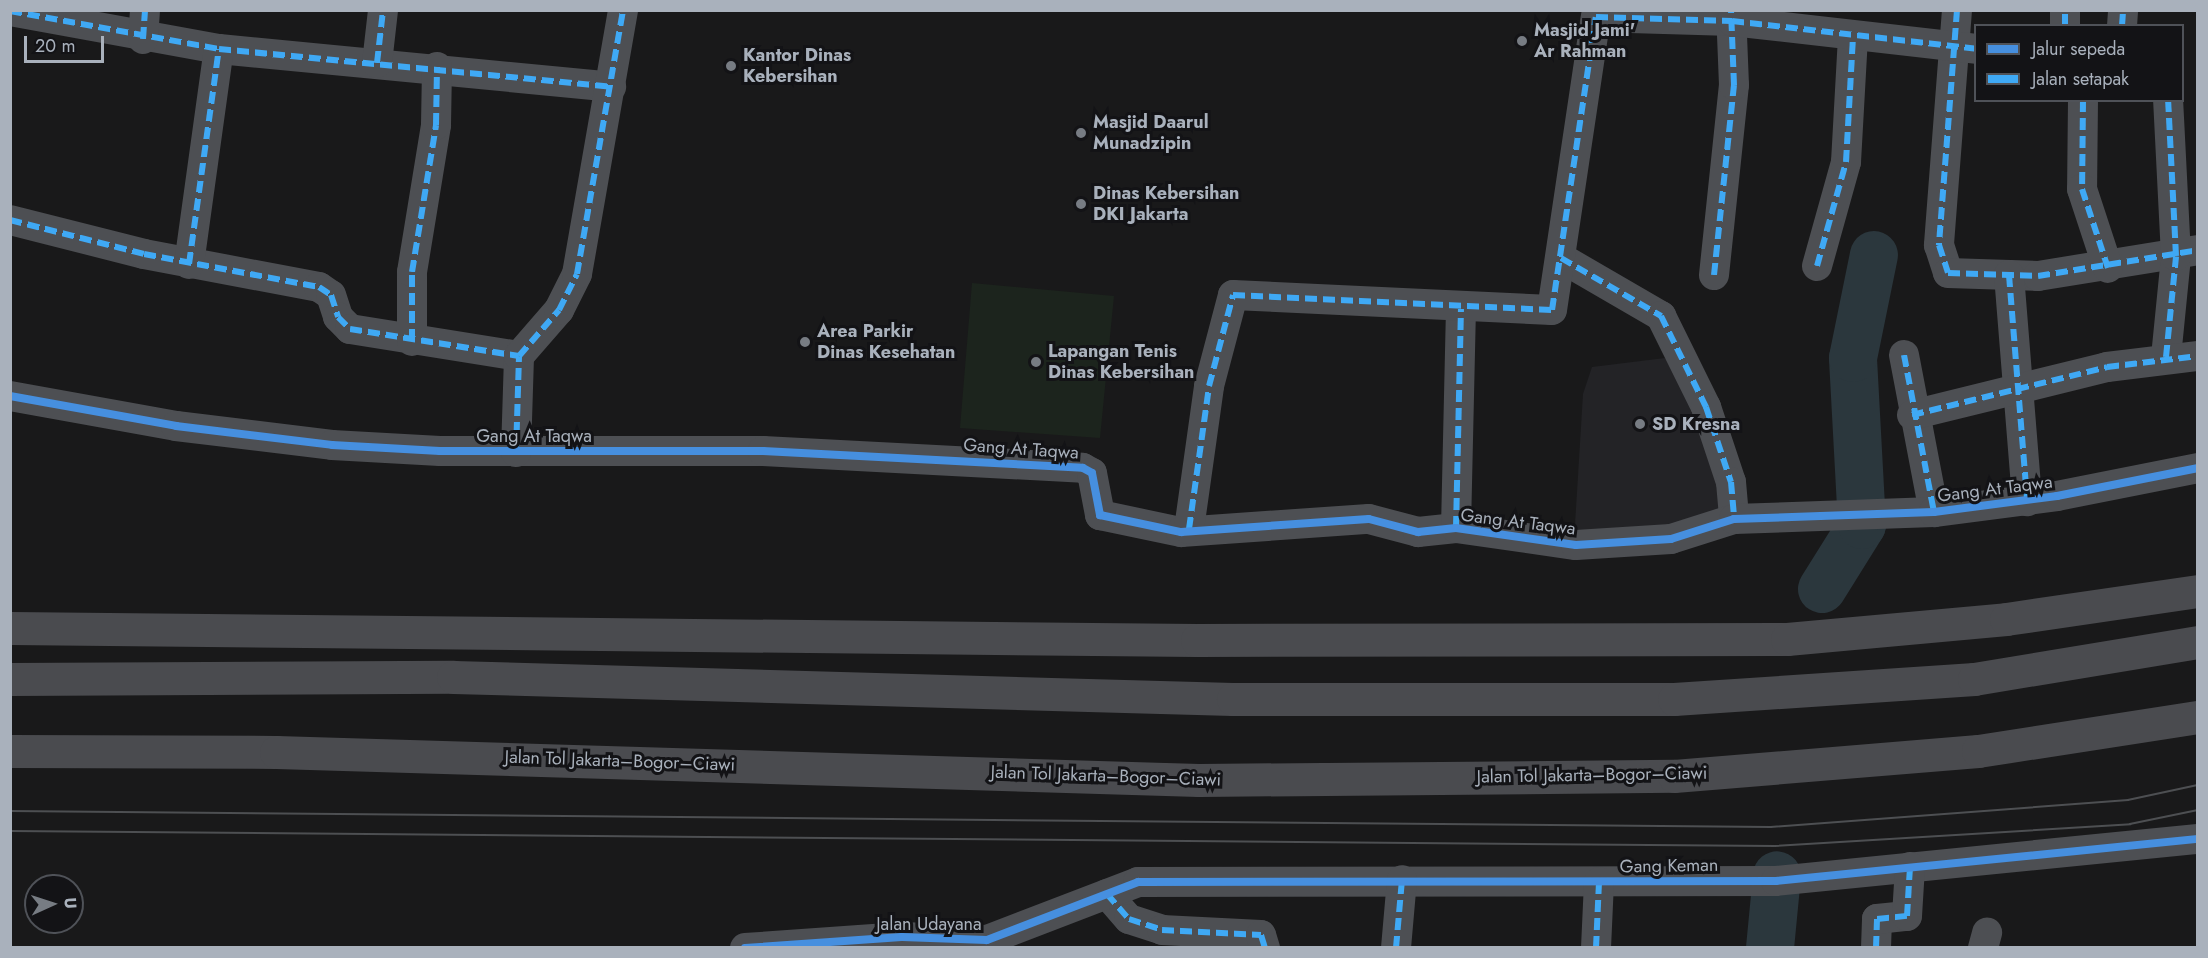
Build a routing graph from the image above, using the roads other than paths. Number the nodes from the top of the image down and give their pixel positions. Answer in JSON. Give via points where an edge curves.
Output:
{"nodes":[{"id":1,"x":383,"y":10,"type":"edge"},
{"id":2,"x":623,"y":10,"type":"edge"},
{"id":3,"x":1957,"y":10,"type":"edge"},
{"id":4,"x":10,"y":11,"type":"edge"},
{"id":5,"x":1596,"y":14,"type":"edge"},
{"id":6,"x":1731,"y":16,"type":"edge"},
{"id":7,"x":144,"y":25,"type":"edge"},
{"id":8,"x":1852,"y":37,"type":"junction"},
{"id":9,"x":1965,"y":48,"type":"edge"},
{"id":10,"x":219,"y":49,"type":"junction"},
{"id":11,"x":377,"y":63,"type":"junction"},
{"id":12,"x":437,"y":67,"type":"junction"},
{"id":13,"x":611,"y":87,"type":"junction"},
{"id":14,"x":2083,"y":102,"type":"edge"},
{"id":15,"x":2168,"y":102,"type":"edge"},
{"id":16,"x":10,"y":220,"type":"edge"},
{"id":17,"x":2187,"y":253,"type":"edge"},
{"id":18,"x":1561,"y":258,"type":"junction"},
{"id":19,"x":189,"y":264,"type":"junction"},
{"id":20,"x":1817,"y":266,"type":"dead end"},
{"id":21,"x":2108,"y":268,"type":"junction"},
{"id":22,"x":2009,"y":274,"type":"junction"},
{"id":23,"x":1714,"y":275,"type":"dead end"},
{"id":24,"x":1461,"y":309,"type":"junction"},
{"id":25,"x":412,"y":341,"type":"junction"},
{"id":26,"x":1904,"y":355,"type":"dead end"},
{"id":27,"x":519,"y":356,"type":"junction"},
{"id":28,"x":2198,"y":356,"type":"edge"},
{"id":29,"x":2166,"y":357,"type":"junction"},
{"id":30,"x":2022,"y":385,"type":"junction"},
{"id":31,"x":10,"y":396,"type":"edge"},
{"id":32,"x":1912,"y":416,"type":"junction"},
{"id":33,"x":516,"y":452,"type":"junction"},
{"id":34,"x":2198,"y":468,"type":"edge"},
{"id":35,"x":2027,"y":501,"type":"junction"},
{"id":36,"x":1934,"y":512,"type":"junction"},
{"id":37,"x":1734,"y":519,"type":"junction"},
{"id":38,"x":1456,"y":528,"type":"junction"},
{"id":39,"x":1189,"y":529,"type":"junction"},
{"id":40,"x":2198,"y":591,"type":"edge"},
{"id":41,"x":10,"y":628,"type":"edge"},
{"id":42,"x":2198,"y":642,"type":"edge"},
{"id":43,"x":10,"y":679,"type":"edge"},
{"id":44,"x":2198,"y":717,"type":"edge"},
{"id":45,"x":10,"y":751,"type":"edge"},
{"id":46,"x":2198,"y":839,"type":"edge"},
{"id":47,"x":1910,"y":867,"type":"junction"},
{"id":48,"x":1402,"y":880,"type":"junction"},
{"id":49,"x":1138,"y":882,"type":"joint"},
{"id":50,"x":1599,"y":882,"type":"junction"},
{"id":51,"x":1107,"y":894,"type":"junction"},
{"id":52,"x":986,"y":944,"type":"edge"},
{"id":53,"x":784,"y":945,"type":"edge"},
{"id":54,"x":745,"y":948,"type":"edge"},
{"id":55,"x":1265,"y":948,"type":"edge"},
{"id":56,"x":1396,"y":948,"type":"edge"},
{"id":57,"x":1596,"y":948,"type":"edge"},
{"id":58,"x":1876,"y":948,"type":"edge"}],
"edges":[{"from":1,"to":11,"type":"street"},
{"from":2,"to":13,"type":"street"},
{"from":3,"to":9,"type":"street"},
{"from":4,"to":7,"type":"street"},
{"from":5,"to":6,"type":"street"},
{"from":5,"to":18,"type":"street"},
{"from":6,"to":8,"type":"street"},
{"from":6,"to":23,"type":"street","via":[[1729,165]]},
{"from":7,"to":10,"type":"street"},
{"from":8,"to":9,"type":"street"},
{"from":8,"to":20,"type":"street","via":[[1850,138],[1842,187]]},
{"from":9,"to":22,"type":"street","via":[[1942,265],[1948,273]]},
{"from":10,"to":11,"type":"street"},
{"from":10,"to":19,"type":"street"},
{"from":11,"to":12,"type":"street"},
{"from":12,"to":13,"type":"street"},
{"from":12,"to":25,"type":"street","via":[[436,125],[412,272]]},
{"from":13,"to":27,"type":"street","via":[[577,274],[559,310]]},
{"from":14,"to":21,"type":"street","via":[[2082,189]]},
{"from":15,"to":17,"type":"street"},
{"from":16,"to":19,"type":"street"},
{"from":17,"to":21,"type":"street"},
{"from":17,"to":29,"type":"street"},
{"from":18,"to":24,"type":"street","via":[[1552,310]]},
{"from":18,"to":37,"type":"street","via":[[1661,316],[1706,406],[1731,482]]},
{"from":19,"to":25,"type":"street","via":[[319,287],[331,296],[338,317],[350,329]]},
{"from":21,"to":22,"type":"street"},
{"from":22,"to":30,"type":"street"},
{"from":24,"to":38,"type":"street"},
{"from":24,"to":39,"type":"street","via":[[1233,295],[1209,386]]},
{"from":25,"to":27,"type":"street"},
{"from":26,"to":32,"type":"street"},
{"from":27,"to":33,"type":"street"},
{"from":28,"to":29,"type":"street"},
{"from":29,"to":30,"type":"street"},
{"from":30,"to":32,"type":"street"},
{"from":30,"to":35,"type":"street"},
{"from":31,"to":33,"type":"street","name":"Gang At Taqwa","via":[[273,439]]},
{"from":32,"to":36,"type":"street"},
{"from":33,"to":39,"type":"street","name":"Gang At Taqwa","via":[[775,451],[1083,468],[1092,473],[1100,515],[1181,532]]},
{"from":34,"to":35,"type":"street","name":"Gang At Taqwa"},
{"from":35,"to":36,"type":"street","name":"Gang At Taqwa"},
{"from":36,"to":37,"type":"street","name":"Gang At Taqwa"},
{"from":37,"to":38,"type":"street","name":"Gang At Taqwa","via":[[1671,539],[1576,545]]},
{"from":38,"to":39,"type":"street","name":"Gang At Taqwa","via":[[1418,532],[1369,519]]},
{"from":40,"to":41,"type":"highway","via":[[2006,619],[1786,639],[1197,640]]},
{"from":42,"to":43,"type":"highway","via":[[1974,679],[1674,699],[1233,699],[453,677]]},
{"from":44,"to":45,"type":"highway","name":"Jalan Tol Jakarta–Bogor–Ciawi","via":[[1978,752],[1674,776],[1199,780],[310,753]]},
{"from":46,"to":47,"type":"street","name":"Gang Keman"},
{"from":47,"to":50,"type":"street","name":"Gang Keman","via":[[1776,881]]},
{"from":47,"to":58,"type":"street","via":[[1906,916],[1877,919]]},
{"from":48,"to":49,"type":"street","name":"Gang Keman"},
{"from":48,"to":50,"type":"street","name":"Gang Keman"},
{"from":48,"to":56,"type":"street"},
{"from":49,"to":51,"type":"street","name":"Jalan Udayana"},
{"from":50,"to":57,"type":"street"},
{"from":51,"to":52,"type":"street","name":"Jalan Udayana"},
{"from":51,"to":55,"type":"street","via":[[1129,919],[1162,930],[1261,935]]},
{"from":52,"to":53,"type":"street","name":"Jalan Udayana","via":[[902,937]]},
{"from":53,"to":54,"type":"street","name":"Jalan Udayana"}]}
